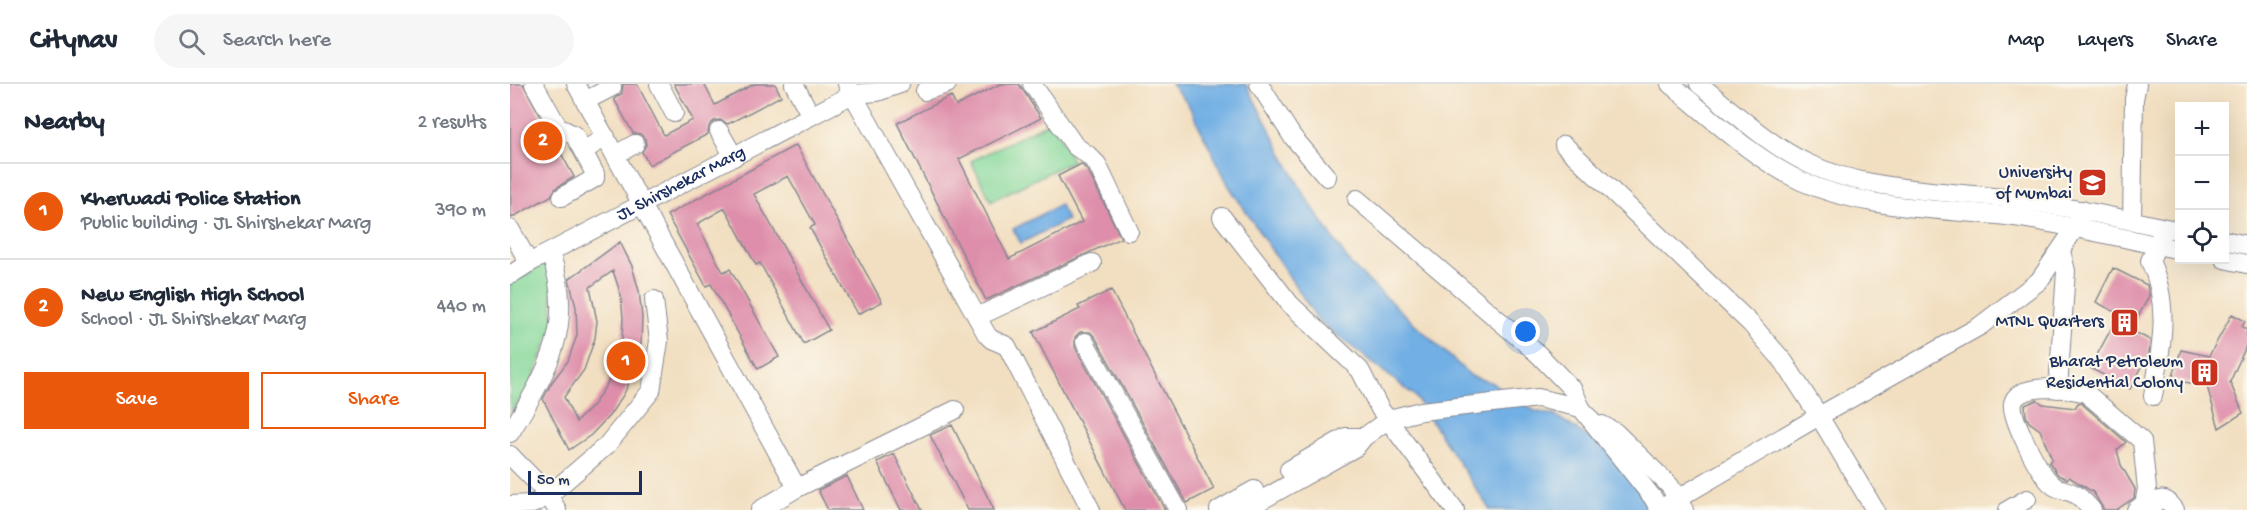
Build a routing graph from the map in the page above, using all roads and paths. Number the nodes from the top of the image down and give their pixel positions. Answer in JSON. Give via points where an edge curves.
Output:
{"nodes":[{"id":1,"x":534,"y":84,"type":"edge"},
{"id":2,"x":576,"y":84,"type":"edge"},
{"id":3,"x":659,"y":84,"type":"edge"},
{"id":4,"x":794,"y":84,"type":"edge"},
{"id":5,"x":900,"y":84,"type":"edge"},
{"id":6,"x":947,"y":84,"type":"edge"},
{"id":7,"x":1032,"y":84,"type":"edge"},
{"id":8,"x":1259,"y":84,"type":"edge"},
{"id":9,"x":1670,"y":84,"type":"edge"},
{"id":10,"x":1699,"y":84,"type":"edge"},
{"id":11,"x":2137,"y":84,"type":"edge"},
{"id":12,"x":612,"y":87,"type":"dead end"},
{"id":13,"x":854,"y":87,"type":"edge"},
{"id":14,"x":926,"y":92,"type":"edge"},
{"id":15,"x":585,"y":101,"type":"junction"},
{"id":16,"x":674,"y":113,"type":"dead end"},
{"id":17,"x":811,"y":116,"type":"junction"},
{"id":18,"x":719,"y":131,"type":"dead end"},
{"id":19,"x":606,"y":137,"type":"junction"},
{"id":20,"x":635,"y":144,"type":"dead end"},
{"id":21,"x":1564,"y":145,"type":"dead end"},
{"id":22,"x":583,"y":151,"type":"junction"},
{"id":23,"x":615,"y":155,"type":"junction"},
{"id":24,"x":734,"y":157,"type":"junction"},
{"id":25,"x":1327,"y":177,"type":"dead end"},
{"id":26,"x":562,"y":197,"type":"dead end"},
{"id":27,"x":1357,"y":199,"type":"dead end"},
{"id":28,"x":643,"y":205,"type":"junction"},
{"id":29,"x":2082,"y":210,"type":"junction"},
{"id":30,"x":2036,"y":212,"type":"junction"},
{"id":31,"x":1222,"y":217,"type":"dead end"},
{"id":32,"x":2132,"y":221,"type":"junction"},
{"id":33,"x":2076,"y":228,"type":"junction"},
{"id":34,"x":510,"y":229,"type":"edge"},
{"id":35,"x":2171,"y":229,"type":"edge"},
{"id":36,"x":1129,"y":231,"type":"dead end"},
{"id":37,"x":2229,"y":241,"type":"edge"},
{"id":38,"x":2247,"y":245,"type":"edge"},
{"id":39,"x":2158,"y":246,"type":"junction"},
{"id":40,"x":2175,"y":249,"type":"edge"},
{"id":41,"x":2061,"y":251,"type":"junction"},
{"id":42,"x":550,"y":253,"type":"junction"},
{"id":43,"x":2229,"y":260,"type":"edge"},
{"id":44,"x":529,"y":263,"type":"junction"},
{"id":45,"x":1092,"y":263,"type":"dead end"},
{"id":46,"x":2247,"y":264,"type":"edge"},
{"id":47,"x":510,"y":275,"type":"edge"},
{"id":48,"x":654,"y":300,"type":"dead end"},
{"id":49,"x":977,"y":317,"type":"junction"},
{"id":50,"x":1085,"y":342,"type":"dead end"},
{"id":51,"x":2058,"y":389,"type":"junction"},
{"id":52,"x":2153,"y":396,"type":"dead end"},
{"id":53,"x":955,"y":410,"type":"dead end"},
{"id":54,"x":1587,"y":413,"type":"junction"},
{"id":55,"x":1819,"y":416,"type":"junction"},
{"id":56,"x":1389,"y":419,"type":"junction"},
{"id":57,"x":510,"y":433,"type":"edge"},
{"id":58,"x":1365,"y":437,"type":"junction"},
{"id":59,"x":510,"y":455,"type":"edge"},
{"id":60,"x":1646,"y":475,"type":"junction"},
{"id":61,"x":797,"y":488,"type":"junction"},
{"id":62,"x":2027,"y":499,"type":"dead end"},
{"id":63,"x":1680,"y":504,"type":"edge"},
{"id":64,"x":510,"y":505,"type":"edge"},
{"id":65,"x":544,"y":505,"type":"edge"},
{"id":66,"x":760,"y":510,"type":"edge"},
{"id":67,"x":1091,"y":510,"type":"edge"},
{"id":68,"x":1178,"y":510,"type":"edge"},
{"id":69,"x":1220,"y":510,"type":"edge"},
{"id":70,"x":1244,"y":510,"type":"edge"},
{"id":71,"x":1455,"y":510,"type":"edge"},
{"id":72,"x":1660,"y":510,"type":"edge"},
{"id":73,"x":1875,"y":510,"type":"edge"},
{"id":74,"x":2008,"y":510,"type":"edge"},
{"id":75,"x":2091,"y":510,"type":"edge"},
{"id":76,"x":2136,"y":510,"type":"edge"},
{"id":77,"x":2147,"y":510,"type":"edge"},
{"id":78,"x":2175,"y":510,"type":"edge"}],
"edges":[{"from":1,"to":22,"type":"street","via":[[558,127],[574,135]]},
{"from":2,"to":15,"type":"street"},
{"from":3,"to":16,"type":"street"},
{"from":4,"to":17,"type":"street"},
{"from":5,"to":13,"type":"street","via":[[877,92]]},
{"from":6,"to":14,"type":"street"},
{"from":7,"to":36,"type":"street","via":[[1075,146],[1097,164]]},
{"from":8,"to":25,"type":"street","via":[[1292,136]]},
{"from":9,"to":30,"type":"street","via":[[1754,152],[1803,182],[1857,199]]},
{"from":10,"to":30,"type":"street","via":[[1765,137],[1810,165],[1882,184]]},
{"from":11,"to":32,"type":"street"},
{"from":12,"to":15,"type":"street"},
{"from":13,"to":17,"type":"street","name":"JL Shirshekar Marg"},
{"from":13,"to":49,"type":"street"},
{"from":15,"to":19,"type":"street"},
{"from":17,"to":24,"type":"street","name":"JL Shirshekar Marg"},
{"from":18,"to":24,"type":"street"},
{"from":19,"to":22,"type":"street"},
{"from":19,"to":23,"type":"street"},
{"from":20,"to":23,"type":"street"},
{"from":21,"to":55,"type":"street","via":[[1752,324],[1784,362]]},
{"from":22,"to":26,"type":"street","via":[[595,178]]},
{"from":23,"to":28,"type":"street"},
{"from":24,"to":28,"type":"street","name":"JL Shirshekar Marg"},
{"from":27,"to":54,"type":"street","via":[[1538,354],[1573,390]]},
{"from":28,"to":42,"type":"street","name":"JL Shirshekar Marg"},
{"from":28,"to":61,"type":"street"},
{"from":29,"to":30,"type":"street"},
{"from":29,"to":32,"type":"street"},
{"from":29,"to":33,"type":"street"},
{"from":30,"to":33,"type":"street"},
{"from":31,"to":56,"type":"street","via":[[1290,304],[1360,370],[1376,404]]},
{"from":32,"to":35,"type":"street"},
{"from":33,"to":39,"type":"street"},
{"from":33,"to":41,"type":"street"},
{"from":34,"to":44,"type":"street"},
{"from":35,"to":39,"type":"street"},
{"from":37,"to":38,"type":"street"},
{"from":39,"to":40,"type":"street"},
{"from":39,"to":52,"type":"street","via":[[2150,261],[2159,279],[2164,333]]},
{"from":41,"to":51,"type":"street","via":[[2066,271]]},
{"from":41,"to":55,"type":"street","via":[[2039,281],[1980,326]]},
{"from":42,"to":44,"type":"street","name":"JL Shirshekar Marg"},
{"from":42,"to":57,"type":"street","via":[[561,298],[559,329],[549,364]]},
{"from":43,"to":46,"type":"street"},
{"from":44,"to":47,"type":"street","name":"JL Shirshekar Marg"},
{"from":45,"to":49,"type":"street"},
{"from":48,"to":65,"type":"street","via":[[659,341],[651,391],[607,445]]},
{"from":49,"to":67,"type":"street","via":[[991,339],[1007,346]]},
{"from":50,"to":68,"type":"street"},
{"from":51,"to":75,"type":"street","via":[[2032,389],[2018,395],[2013,401],[2013,414],[2048,481],[2059,490],[2075,494]]},
{"from":51,"to":76,"type":"street","via":[[2086,393],[2142,441],[2147,489],[2144,504]]},
{"from":53,"to":61,"type":"street"},
{"from":54,"to":56,"type":"street","via":[[1538,398],[1421,411]]},
{"from":54,"to":60,"type":"street","via":[[1615,432]]},
{"from":55,"to":63,"type":"street"},
{"from":55,"to":73,"type":"street"},
{"from":56,"to":58,"type":"street"},
{"from":56,"to":71,"type":"street"},
{"from":58,"to":69,"type":"street","via":[[1346,437]]},
{"from":58,"to":70,"type":"street","via":[[1356,447]]},
{"from":59,"to":65,"type":"street"},
{"from":60,"to":63,"type":"street","via":[[1670,486]]},
{"from":60,"to":72,"type":"street"},
{"from":61,"to":66,"type":"street"},
{"from":62,"to":74,"type":"street"},
{"from":63,"to":72,"type":"street"},
{"from":64,"to":65,"type":"street"},
{"from":77,"to":78,"type":"street","via":[[2164,499]]}]}
